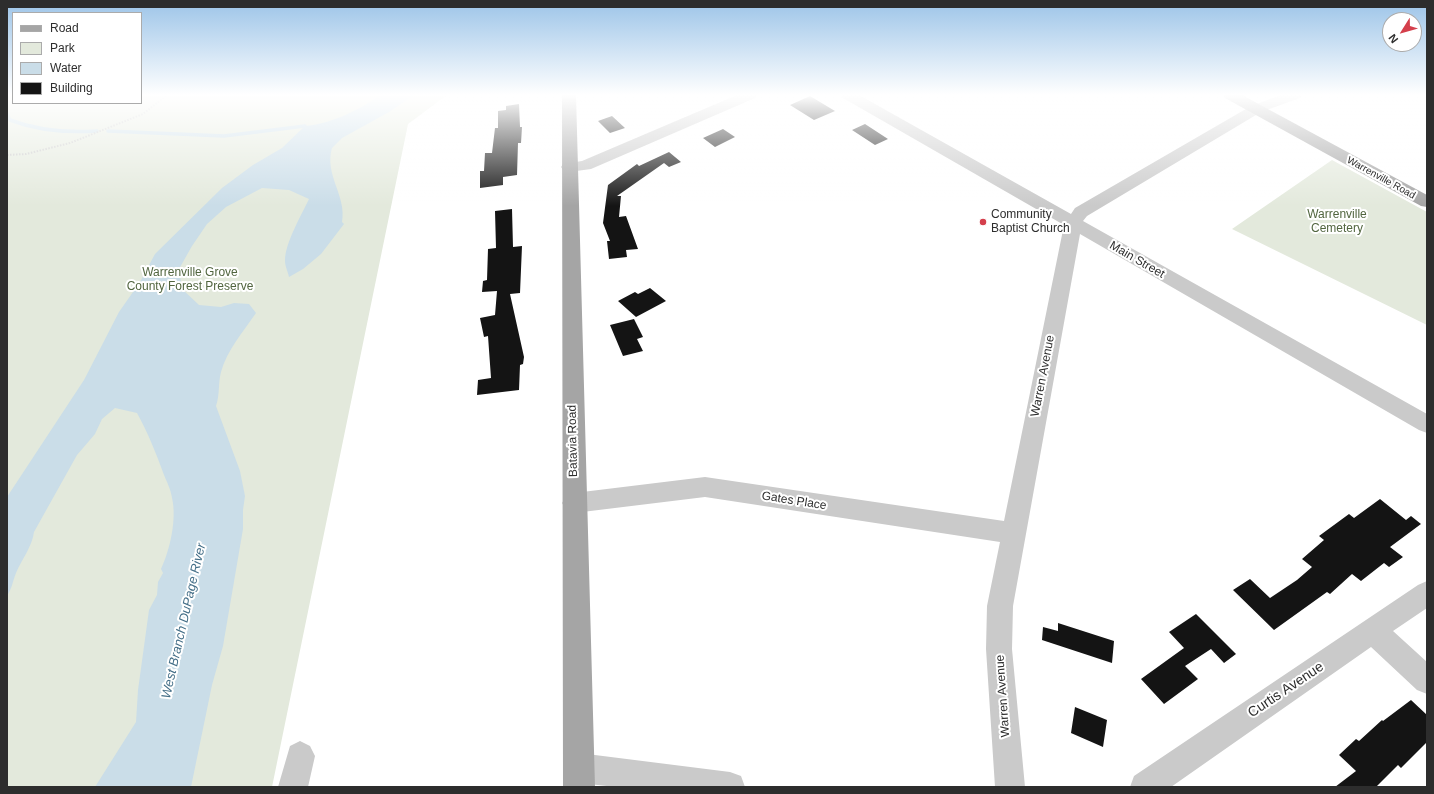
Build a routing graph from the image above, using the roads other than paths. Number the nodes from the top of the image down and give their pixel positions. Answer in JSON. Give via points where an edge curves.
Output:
{"nodes":[{"id":1,"x":569,"y":132,"type":"edge"},
{"id":2,"x":664,"y":132,"type":"edge"},
{"id":3,"x":913,"y":132,"type":"edge"},
{"id":4,"x":1217,"y":132,"type":"edge"},
{"id":5,"x":1298,"y":132,"type":"edge"},
{"id":6,"x":569,"y":167,"type":"junction"},
{"id":7,"x":1427,"y":202,"type":"edge"},
{"id":8,"x":1073,"y":223,"type":"junction"},
{"id":9,"x":1427,"y":424,"type":"edge"},
{"id":10,"x":574,"y":503,"type":"junction"},
{"id":11,"x":1013,"y":533,"type":"junction"},
{"id":12,"x":1427,"y":593,"type":"edge"},
{"id":13,"x":1373,"y":631,"type":"junction"},
{"id":14,"x":1427,"y":680,"type":"edge"},
{"id":15,"x":300,"y":756,"type":"dead end"},
{"id":16,"x":579,"y":778,"type":"edge"},
{"id":17,"x":293,"y":787,"type":"edge"},
{"id":18,"x":730,"y":787,"type":"edge"},
{"id":19,"x":1010,"y":787,"type":"edge"},
{"id":20,"x":1145,"y":787,"type":"edge"}],
"edges":[{"from":1,"to":6,"type":"main road","name":"Batavia Road"},
{"from":2,"to":6,"type":"street","via":[[585,166]]},
{"from":3,"to":8,"type":"street","name":"Main Street"},
{"from":4,"to":8,"type":"street","via":[[1081,212]]},
{"from":5,"to":7,"type":"main road","name":"Warrenville Road"},
{"from":6,"to":10,"type":"main road","name":"Batavia Road"},
{"from":8,"to":9,"type":"street","name":"Main Street"},
{"from":8,"to":11,"type":"street","name":"Warren Avenue"},
{"from":10,"to":11,"type":"street","name":"Gates Place","via":[[705,487]]},
{"from":10,"to":16,"type":"main road","name":"Batavia Road"},
{"from":11,"to":19,"type":"street","name":"Warren Avenue","via":[[1000,606],[999,649]]},
{"from":12,"to":13,"type":"street","name":"Curtis Avenue"},
{"from":13,"to":14,"type":"street"},
{"from":13,"to":20,"type":"street","name":"Curtis Avenue"},
{"from":15,"to":17,"type":"street"},
{"from":16,"to":18,"type":"street","via":[[708,783]]}]}
